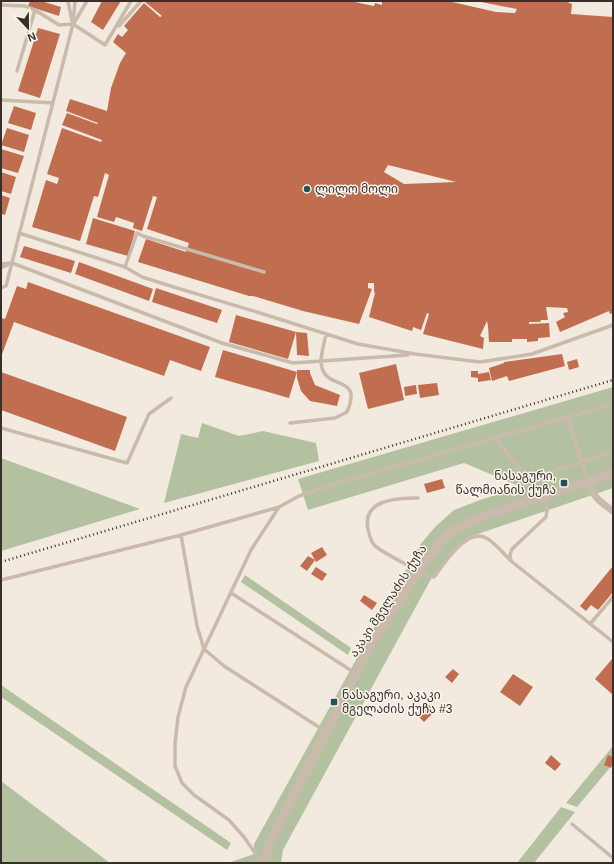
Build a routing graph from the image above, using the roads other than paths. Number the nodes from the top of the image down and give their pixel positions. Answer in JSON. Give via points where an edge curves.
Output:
{"nodes":[{"id":1,"x":68,"y":1,"type":"edge"},
{"id":2,"x":75,"y":1,"type":"edge"},
{"id":3,"x":87,"y":1,"type":"edge"},
{"id":4,"x":131,"y":1,"type":"edge"},
{"id":5,"x":141,"y":1,"type":"edge"},
{"id":6,"x":1,"y":5,"type":"edge"},
{"id":7,"x":35,"y":10,"type":"junction"},
{"id":8,"x":73,"y":24,"type":"junction"},
{"id":9,"x":115,"y":30,"type":"junction"},
{"id":10,"x":17,"y":72,"type":"dead end"},
{"id":11,"x":1,"y":100,"type":"edge"},
{"id":12,"x":53,"y":102,"type":"junction"},
{"id":13,"x":19,"y":233,"type":"junction"},
{"id":14,"x":12,"y":263,"type":"junction"},
{"id":15,"x":1,"y":264,"type":"edge"},
{"id":16,"x":125,"y":267,"type":"junction"},
{"id":17,"x":1,"y":268,"type":"edge"},
{"id":18,"x":264,"y":272,"type":"dead end"},
{"id":19,"x":1,"y":288,"type":"edge"},
{"id":20,"x":613,"y":325,"type":"edge"},
{"id":21,"x":326,"y":334,"type":"junction"},
{"id":22,"x":415,"y":354,"type":"junction"},
{"id":23,"x":321,"y":361,"type":"junction"},
{"id":24,"x":171,"y":398,"type":"dead end"},
{"id":25,"x":613,"y":404,"type":"edge"},
{"id":26,"x":567,"y":418,"type":"junction"},
{"id":27,"x":290,"y":422,"type":"dead end"},
{"id":28,"x":1,"y":428,"type":"edge"},
{"id":29,"x":494,"y":438,"type":"junction"},
{"id":30,"x":613,"y":452,"type":"edge"},
{"id":31,"x":582,"y":462,"type":"junction"},
{"id":32,"x":613,"y":473,"type":"edge"},
{"id":33,"x":588,"y":481,"type":"junction"},
{"id":34,"x":543,"y":496,"type":"junction"},
{"id":35,"x":418,"y":498,"type":"dead end"},
{"id":36,"x":279,"y":507,"type":"junction"},
{"id":37,"x":613,"y":511,"type":"edge"},
{"id":38,"x":181,"y":535,"type":"junction"},
{"id":39,"x":511,"y":561,"type":"junction"},
{"id":40,"x":420,"y":571,"type":"junction"},
{"id":41,"x":1,"y":580,"type":"edge"},
{"id":42,"x":230,"y":593,"type":"junction"},
{"id":43,"x":613,"y":597,"type":"edge"},
{"id":44,"x":590,"y":624,"type":"junction"},
{"id":45,"x":613,"y":642,"type":"edge"},
{"id":46,"x":204,"y":649,"type":"junction"},
{"id":47,"x":356,"y":674,"type":"junction"},
{"id":48,"x":326,"y":732,"type":"junction"},
{"id":49,"x":572,"y":824,"type":"dead end"},
{"id":50,"x":613,"y":858,"type":"edge"},
{"id":51,"x":262,"y":863,"type":"edge"},
{"id":52,"x":266,"y":863,"type":"edge"}],
"edges":[{"from":1,"to":8,"type":"lane"},
{"from":2,"to":8,"type":"lane"},
{"from":3,"to":8,"type":"lane"},
{"from":4,"to":9,"type":"lane"},
{"from":5,"to":9,"type":"lane"},
{"from":6,"to":7,"type":"lane","via":[[24,6]]},
{"from":7,"to":8,"type":"lane","via":[[59,25]]},
{"from":7,"to":10,"type":"lane"},
{"from":8,"to":9,"type":"lane","via":[[105,45]]},
{"from":8,"to":12,"type":"lane"},
{"from":11,"to":12,"type":"lane"},
{"from":12,"to":13,"type":"lane"},
{"from":13,"to":14,"type":"lane"},
{"from":13,"to":16,"type":"lane"},
{"from":14,"to":15,"type":"lane"},
{"from":14,"to":17,"type":"lane"},
{"from":14,"to":19,"type":"lane","via":[[6,286]]},
{"from":14,"to":23,"type":"lane","via":[[222,343],[293,363]]},
{"from":16,"to":18,"type":"lane","via":[[137,233]]},
{"from":16,"to":21,"type":"lane","via":[[142,277],[163,284]]},
{"from":20,"to":22,"type":"lane","via":[[532,354],[480,362]]},
{"from":21,"to":22,"type":"lane","via":[[358,344]]},
{"from":21,"to":23,"type":"lane"},
{"from":22,"to":23,"type":"lane"},
{"from":23,"to":27,"type":"lane","via":[[329,378],[346,385],[351,392],[351,404],[347,412],[335,418]]},
{"from":24,"to":28,"type":"lane","via":[[149,414],[127,463]]},
{"from":25,"to":26,"type":"lane"},
{"from":26,"to":29,"type":"lane"},
{"from":26,"to":31,"type":"lane"},
{"from":29,"to":31,"type":"lane","via":[[528,477]]},
{"from":29,"to":36,"type":"lane","via":[[325,487],[299,496]]},
{"from":30,"to":31,"type":"lane"},
{"from":31,"to":33,"type":"lane"},
{"from":32,"to":33,"type":"street","name":"აკაკი მგელაძის ქუჩა"},
{"from":33,"to":34,"type":"street","name":"აკაკი მგელაძის ქუჩა"},
{"from":33,"to":37,"type":"street","via":[[598,500]]},
{"from":34,"to":39,"type":"lane","via":[[546,517],[512,550]]},
{"from":34,"to":40,"type":"street","name":"აკაკი მგელაძის ქუჩა","via":[[473,520],[452,532],[440,542]]},
{"from":35,"to":40,"type":"lane","via":[[398,498],[379,503],[370,512],[366,521],[374,545]]},
{"from":36,"to":38,"type":"lane"},
{"from":36,"to":42,"type":"lane","via":[[250,550]]},
{"from":38,"to":41,"type":"lane"},
{"from":38,"to":46,"type":"lane","via":[[197,626]]},
{"from":39,"to":40,"type":"lane","via":[[488,539],[480,536],[470,538],[458,547],[434,577]]},
{"from":39,"to":44,"type":"lane"},
{"from":40,"to":47,"type":"street","name":"აკაკი მგელაძის ქუჩა","via":[[368,649]]},
{"from":42,"to":46,"type":"lane"},
{"from":42,"to":47,"type":"lane"},
{"from":43,"to":44,"type":"lane"},
{"from":44,"to":45,"type":"lane"},
{"from":46,"to":48,"type":"lane","via":[[224,666]]},
{"from":46,"to":51,"type":"lane","via":[[186,687],[178,717],[175,766],[182,783],[194,795],[229,820]]},
{"from":47,"to":48,"type":"street","name":"აკაკი მგელაძის ქუჩა"},
{"from":48,"to":52,"type":"street","name":"აკაკი მგელაძის ქუჩა","via":[[267,849]]},
{"from":49,"to":50,"type":"lane"}]}
